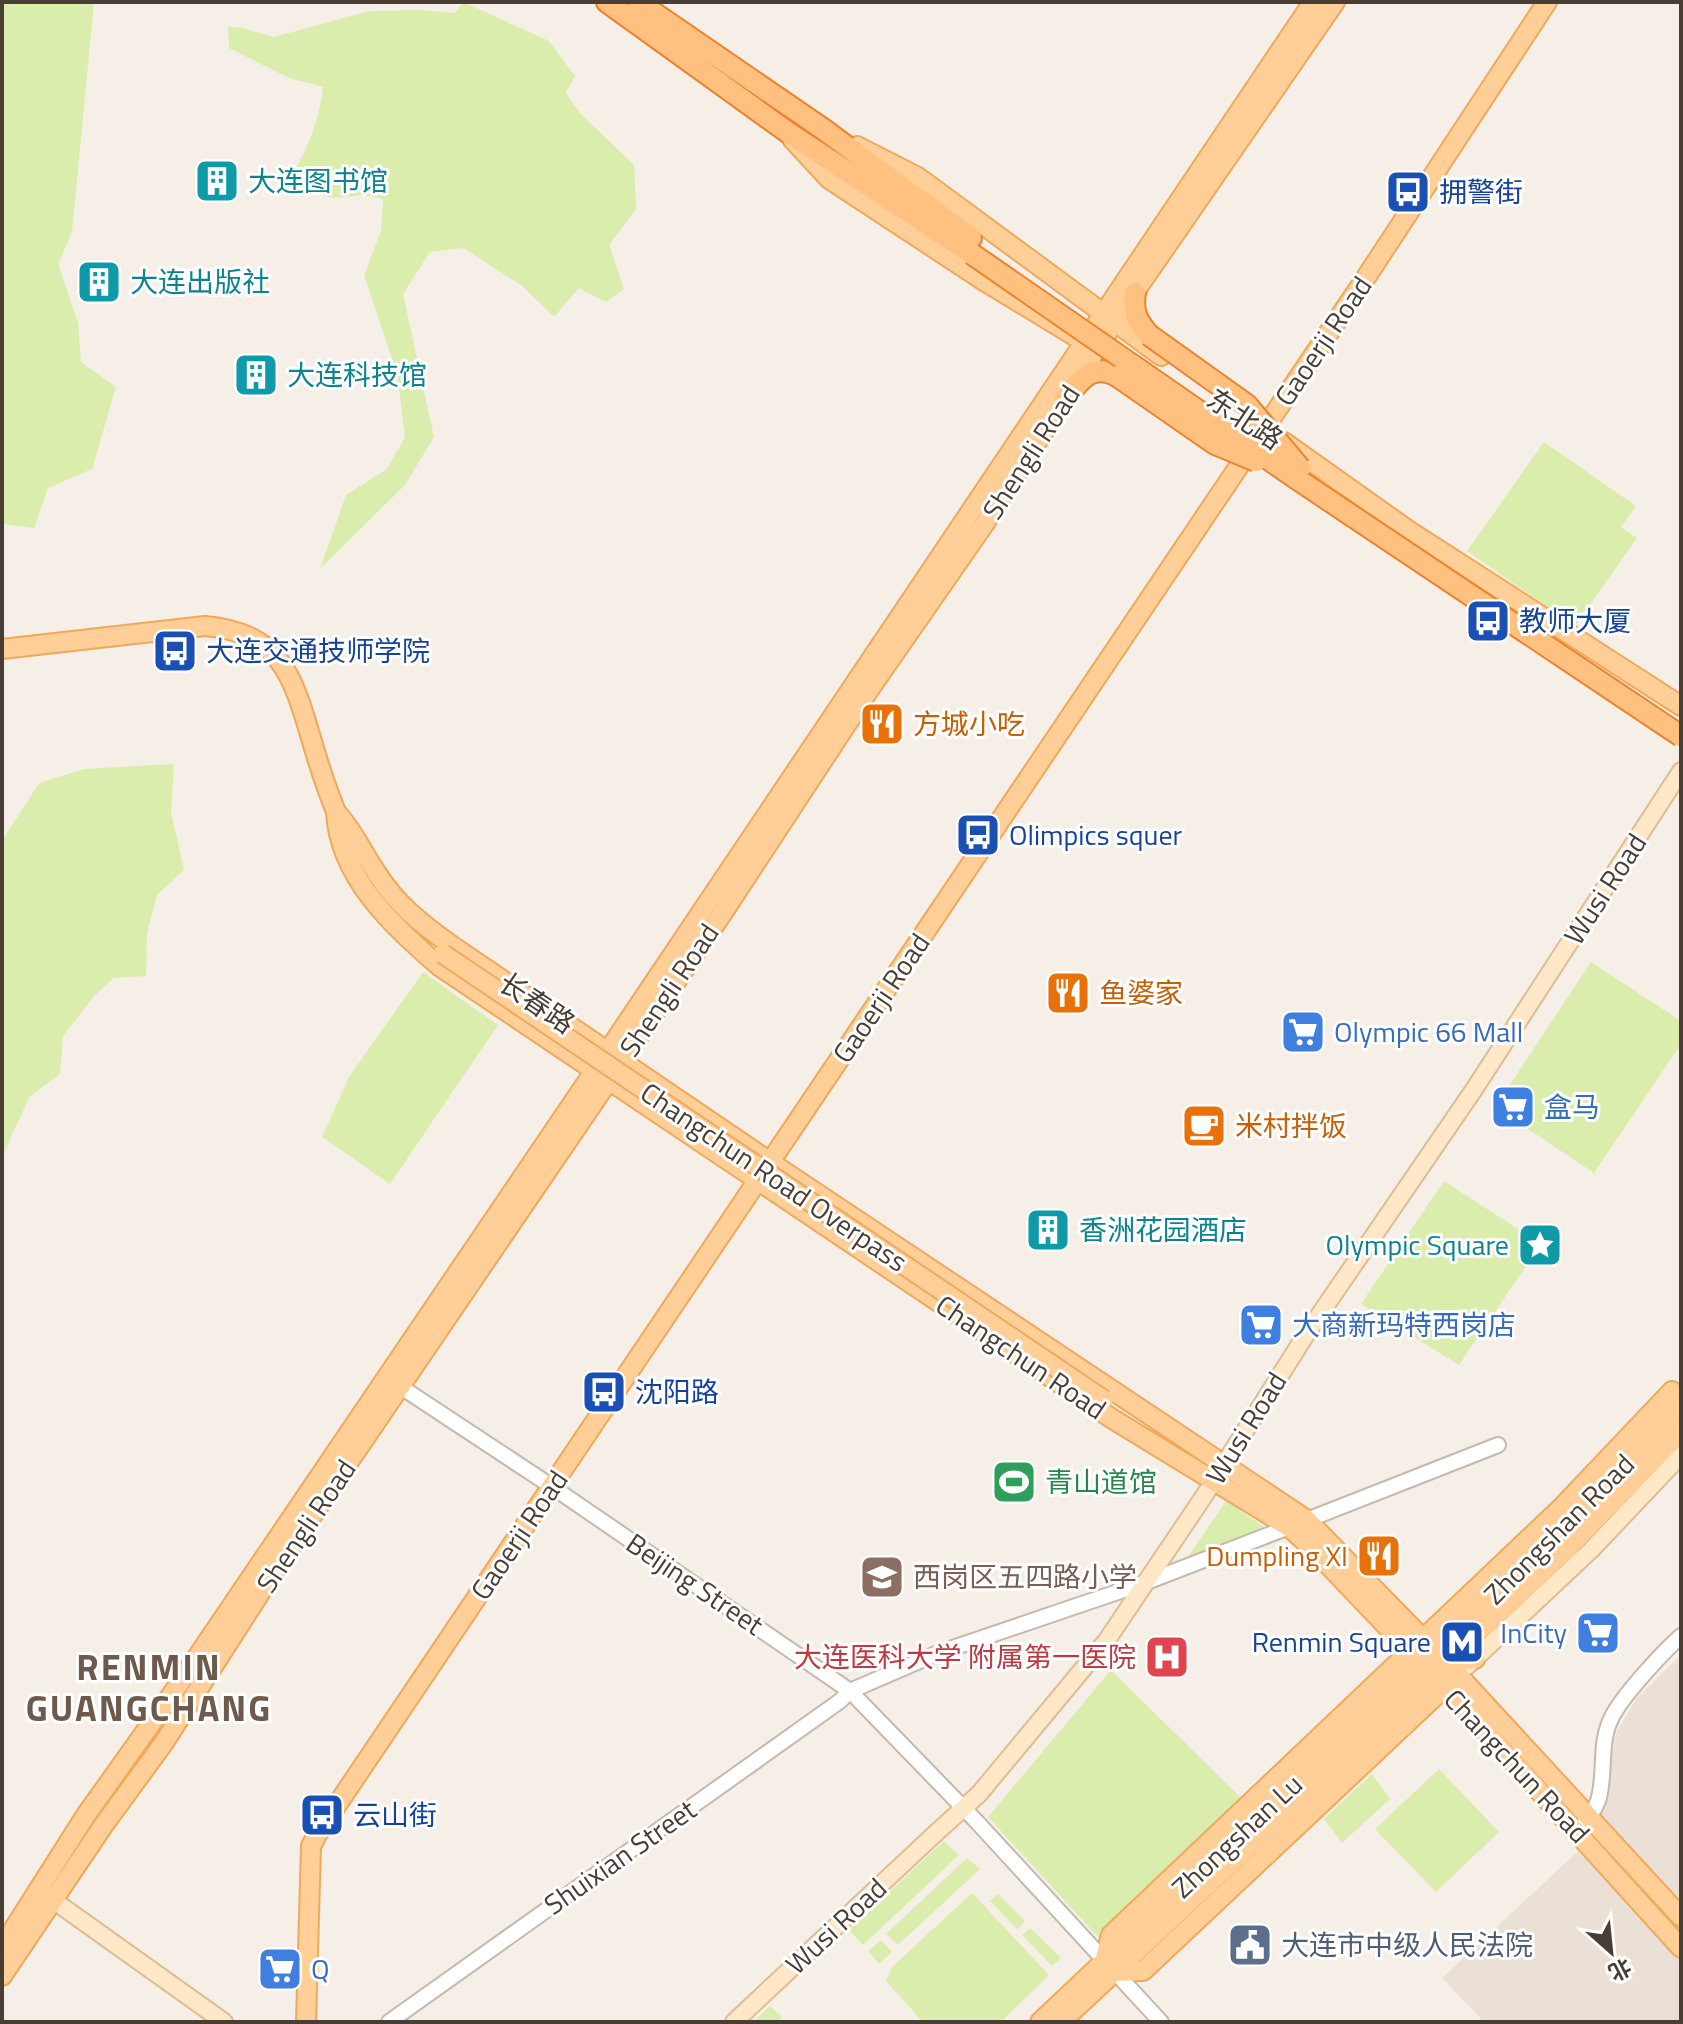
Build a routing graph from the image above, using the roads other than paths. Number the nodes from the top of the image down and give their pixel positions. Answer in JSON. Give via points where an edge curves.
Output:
{"nodes":[{"id":1,"x":607,"y":2,"type":"edge"},
{"id":2,"x":638,"y":2,"type":"edge"},
{"id":3,"x":1313,"y":2,"type":"edge"},
{"id":4,"x":1335,"y":2,"type":"edge"},
{"id":5,"x":1547,"y":2,"type":"edge"},
{"id":6,"x":823,"y":129,"type":"junction"},
{"id":7,"x":786,"y":131,"type":"junction"},
{"id":8,"x":974,"y":248,"type":"junction"},
{"id":9,"x":1135,"y":293,"type":"junction"},
{"id":10,"x":1108,"y":318,"type":"junction"},
{"id":11,"x":1092,"y":346,"type":"junction"},
{"id":12,"x":1065,"y":399,"type":"junction"},
{"id":13,"x":1264,"y":428,"type":"junction"},
{"id":14,"x":1246,"y":455,"type":"junction"},
{"id":15,"x":1297,"y":472,"type":"junction"},
{"id":16,"x":2,"y":649,"type":"edge"},
{"id":17,"x":1681,"y":706,"type":"edge"},
{"id":18,"x":1681,"y":722,"type":"edge"},
{"id":19,"x":1681,"y":736,"type":"edge"},
{"id":20,"x":1681,"y":744,"type":"edge"},
{"id":21,"x":1681,"y":771,"type":"edge"},
{"id":22,"x":336,"y":812,"type":"junction"},
{"id":23,"x":443,"y":954,"type":"joint"},
{"id":24,"x":615,"y":1055,"type":"junction"},
{"id":25,"x":602,"y":1074,"type":"junction"},
{"id":26,"x":770,"y":1162,"type":"junction"},
{"id":27,"x":759,"y":1179,"type":"junction"},
{"id":28,"x":401,"y":1387,"type":"junction"},
{"id":29,"x":1679,"y":1391,"type":"edge"},
{"id":30,"x":1104,"y":1400,"type":"junction"},
{"id":31,"x":1156,"y":1421,"type":"junction"},
{"id":32,"x":1681,"y":1431,"type":"edge"},
{"id":33,"x":1145,"y":1437,"type":"junction"},
{"id":34,"x":1498,"y":1445,"type":"dead end"},
{"id":35,"x":1681,"y":1455,"type":"edge"},
{"id":36,"x":1218,"y":1472,"type":"junction"},
{"id":37,"x":551,"y":1486,"type":"junction"},
{"id":38,"x":1307,"y":1520,"type":"junction"},
{"id":39,"x":1289,"y":1527,"type":"junction"},
{"id":40,"x":1144,"y":1583,"type":"junction"},
{"id":41,"x":1681,"y":1636,"type":"edge"},
{"id":42,"x":1475,"y":1659,"type":"joint"},
{"id":43,"x":1434,"y":1663,"type":"junction"},
{"id":44,"x":850,"y":1691,"type":"junction"},
{"id":45,"x":964,"y":1809,"type":"junction"},
{"id":46,"x":1584,"y":1825,"type":"junction"},
{"id":47,"x":53,"y":1900,"type":"junction"},
{"id":48,"x":1681,"y":1917,"type":"edge"},
{"id":49,"x":1111,"y":1935,"type":"junction"},
{"id":50,"x":1088,"y":1944,"type":"junction"},
{"id":51,"x":2,"y":1947,"type":"edge"},
{"id":52,"x":1681,"y":1948,"type":"edge"},
{"id":53,"x":1108,"y":1967,"type":"junction"},
{"id":54,"x":2,"y":1976,"type":"edge"},
{"id":55,"x":1098,"y":1987,"type":"junction"},
{"id":56,"x":1128,"y":1988,"type":"junction"},
{"id":57,"x":306,"y":2021,"type":"edge"},
{"id":58,"x":224,"y":2022,"type":"edge"},
{"id":59,"x":389,"y":2022,"type":"edge"},
{"id":60,"x":734,"y":2022,"type":"edge"},
{"id":61,"x":1040,"y":2022,"type":"edge"},
{"id":62,"x":1061,"y":2022,"type":"edge"},
{"id":63,"x":1161,"y":2022,"type":"edge"}],
"edges":[{"from":1,"to":7,"type":"highway","name":"东北路"},
{"from":2,"to":6,"type":"highway","name":"东北路"},
{"from":3,"to":10,"type":"main road","name":"Shengli Road"},
{"from":4,"to":9,"type":"main road","name":"Shengli Road"},
{"from":5,"to":13,"type":"main road","name":"Gaoerji Road"},
{"from":6,"to":8,"type":"highway","name":"东北路"},
{"from":6,"to":10,"type":"main road","name":"东北路","via":[[918,177]]},
{"from":7,"to":8,"type":"highway","name":"东北路"},
{"from":7,"to":11,"type":"main road","name":"东北路","via":[[829,179]]},
{"from":8,"to":15,"type":"highway","name":"东北路","bridge":true},
{"from":9,"to":10,"type":"main road","name":"Shengli Road"},
{"from":9,"to":15,"type":"highway","bridge":true,"via":[[1135,319],[1149,335],[1247,405]]},
{"from":10,"to":11,"type":"main road","name":"Shengli Road"},
{"from":10,"to":13,"type":"main road","name":"东北路"},
{"from":11,"to":12,"type":"main road","name":"Shengli Road"},
{"from":11,"to":14,"type":"main road","name":"东北路"},
{"from":11,"to":24,"type":"main road","name":"Shengli Road"},
{"from":12,"to":15,"type":"highway","bridge":true,"via":[[1092,372],[1106,370],[1215,444]]},
{"from":12,"to":24,"type":"main road","name":"Shengli Road"},
{"from":13,"to":14,"type":"main road","name":"Gaoerji Road"},
{"from":13,"to":17,"type":"main road","name":"东北路","via":[[1408,530]]},
{"from":14,"to":20,"type":"main road","name":"东北路"},
{"from":14,"to":26,"type":"main road","name":"Gaoerji Road"},
{"from":15,"to":18,"type":"highway","name":"东北路"},
{"from":15,"to":19,"type":"highway","name":"东北路","bridge":true},
{"from":16,"to":22,"type":"main road","name":"Changchun Road","via":[[205,626],[254,639],[285,666],[295,685]]},
{"from":21,"to":36,"type":"main road","name":"Wusi Road"},
{"from":22,"to":23,"type":"main road","name":"Changchun Road","via":[[359,864],[384,899]]},
{"from":22,"to":24,"type":"main road","name":"长春路","via":[[410,915]]},
{"from":22,"to":25,"type":"main road","name":"Changchun Road","via":[[350,863],[396,929],[439,966]]},
{"from":23,"to":30,"type":"main road","name":"Changchun Road Overpass","bridge":true},
{"from":24,"to":25,"type":"main road","name":"Shengli Road"},
{"from":24,"to":26,"type":"main road","name":"长春路"},
{"from":25,"to":27,"type":"main road","name":"Changchun Road"},
{"from":25,"to":28,"type":"main road","name":"Shengli Road"},
{"from":25,"to":51,"type":"main road","name":"Shengli Road","via":[[86,1815]]},
{"from":26,"to":27,"type":"main road","name":"Gaoerji Road"},
{"from":26,"to":31,"type":"main road","name":"Changchun Road"},
{"from":27,"to":33,"type":"main road","name":"Changchun Road"},
{"from":27,"to":37,"type":"main road","name":"Gaoerji Road"},
{"from":28,"to":37,"type":"street","name":"Beijing Street"},
{"from":28,"to":47,"type":"main road","name":"Shengli Road"},
{"from":29,"to":43,"type":"main road","name":"Zhongshan Road","via":[[1572,1519]]},
{"from":29,"to":43,"type":"main road","via":[[1439,1624]]},
{"from":30,"to":31,"type":"main road"},
{"from":30,"to":33,"type":"main road"},
{"from":31,"to":36,"type":"main road","name":"Changchun Road"},
{"from":32,"to":43,"type":"main road","name":"Zhongshan Road","via":[[1585,1532]]},
{"from":33,"to":36,"type":"main road","name":"Changchun Road"},
{"from":34,"to":38,"type":"street"},
{"from":35,"to":42,"type":"main road"},
{"from":36,"to":38,"type":"main road","name":"Changchun Road"},
{"from":36,"to":39,"type":"main road","name":"Changchun Road"},
{"from":36,"to":40,"type":"main road","name":"Wusi Road"},
{"from":37,"to":44,"type":"street","name":"Beijing Street"},
{"from":37,"to":57,"type":"main road","name":"Gaoerji Road","via":[[311,1846]]},
{"from":38,"to":43,"type":"main road","name":"Changchun Road"},
{"from":39,"to":40,"type":"street","name":"Shuixian Street"},
{"from":39,"to":43,"type":"main road","name":"Changchun Road"},
{"from":40,"to":44,"type":"street","name":"Shuixian Street","via":[[938,1653]]},
{"from":40,"to":45,"type":"main road","name":"Wusi Road","via":[[1097,1653]]},
{"from":41,"to":46,"type":"street","via":[[1610,1720],[1598,1799]]},
{"from":42,"to":43,"type":"main road"},
{"from":43,"to":46,"type":"main road","name":"Changchun Road"},
{"from":43,"to":49,"type":"main road"},
{"from":43,"to":53,"type":"main road","name":"Zhongshan Lu"},
{"from":43,"to":53,"type":"main road","via":[[1143,1971]]},
{"from":44,"to":45,"type":"street","name":"Beijing Street"},
{"from":44,"to":59,"type":"street","name":"Shuixian Street"},
{"from":45,"to":50,"type":"street","name":"Beijing Street"},
{"from":45,"to":60,"type":"main road","name":"Wusi Road"},
{"from":46,"to":48,"type":"main road","name":"Changchun Road"},
{"from":46,"to":52,"type":"main road","name":"Changchun Road"},
{"from":47,"to":54,"type":"main road","name":"Shengli Road"},
{"from":47,"to":58,"type":"main road"},
{"from":49,"to":50,"type":"street"},
{"from":49,"to":53,"type":"main road"},
{"from":50,"to":53,"type":"street","name":"Beijing Street"},
{"from":53,"to":55,"type":"main road","name":"Zhongshan Lu"},
{"from":53,"to":56,"type":"street","name":"Beijing Street"},
{"from":53,"to":61,"type":"main road","name":"Zhongshan Lu"},
{"from":55,"to":56,"type":"street"},
{"from":55,"to":62,"type":"main road","name":"Zhongshan Lu"},
{"from":56,"to":63,"type":"street","name":"Beijing Street"}]}
